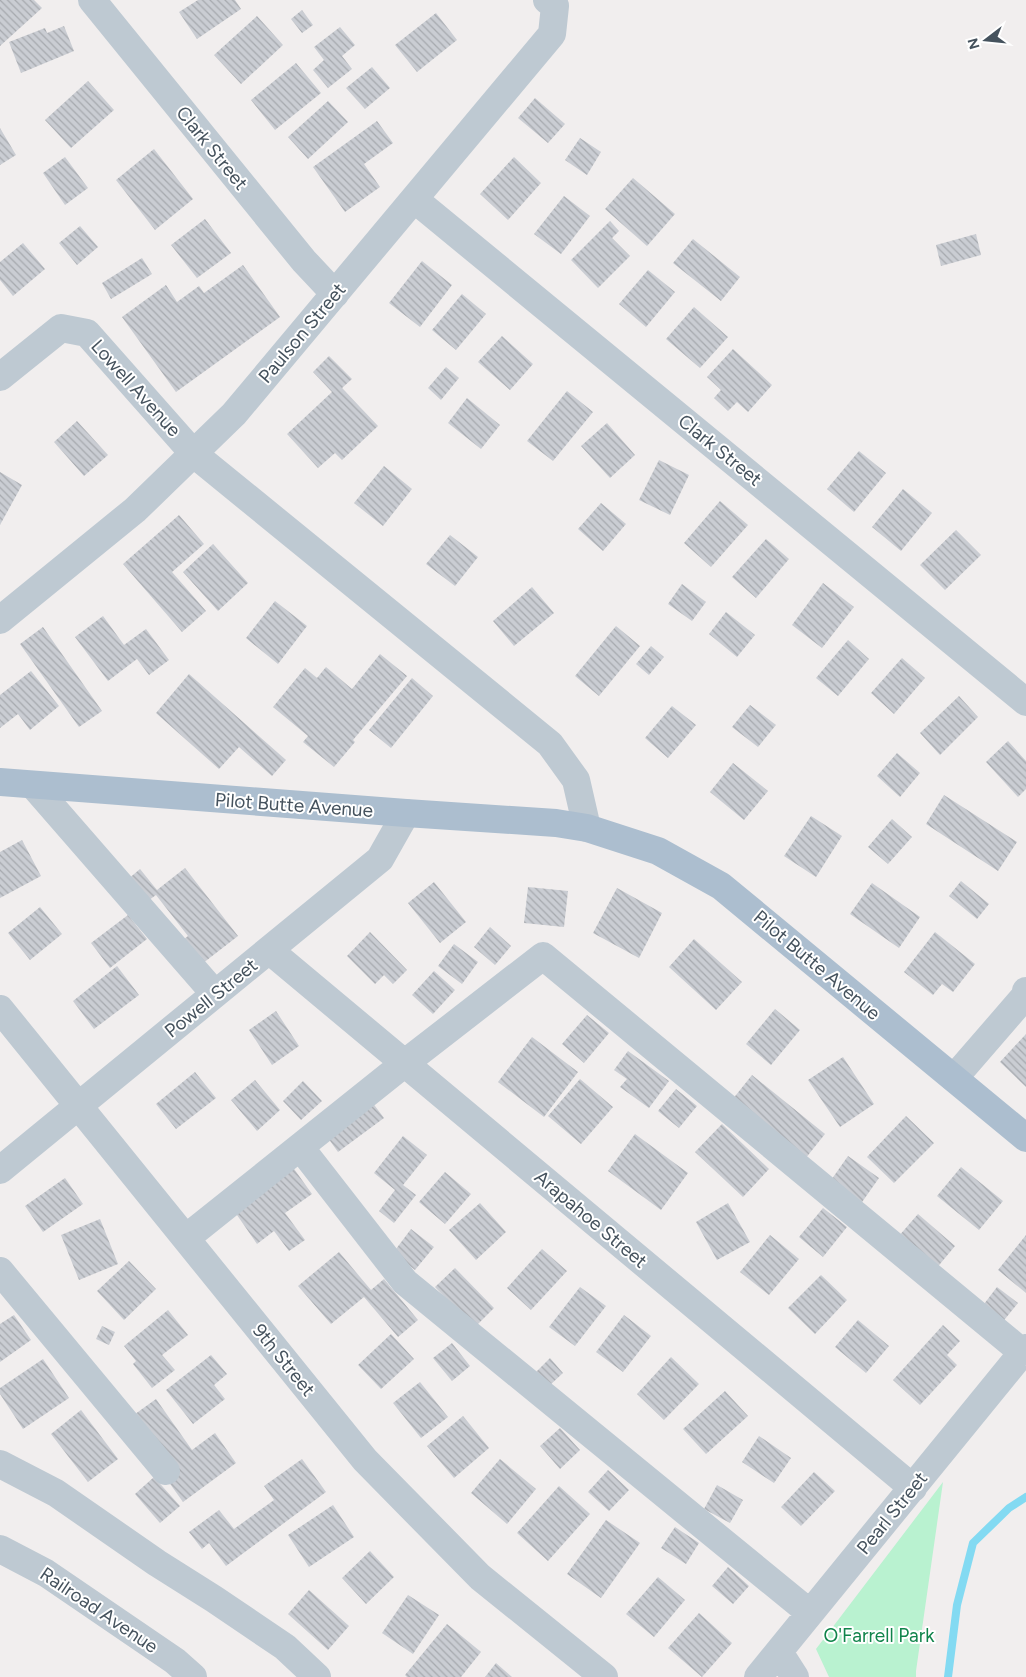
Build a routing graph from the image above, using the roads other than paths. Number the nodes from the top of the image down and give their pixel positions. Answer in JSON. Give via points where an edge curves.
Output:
{"nodes":[{"id":1,"x":92,"y":0,"type":"edge"},
{"id":2,"x":551,"y":3,"type":"edge"},
{"id":3,"x":414,"y":199,"type":"junction"},
{"id":4,"x":335,"y":294,"type":"junction"},
{"id":5,"x":0,"y":377,"type":"edge"},
{"id":6,"x":194,"y":454,"type":"junction"},
{"id":7,"x":0,"y":620,"type":"edge"},
{"id":8,"x":1026,"y":702,"type":"edge"},
{"id":9,"x":0,"y":782,"type":"edge"},
{"id":10,"x":33,"y":785,"type":"junction"},
{"id":11,"x":406,"y":813,"type":"junction"},
{"id":12,"x":587,"y":828,"type":"junction"},
{"id":13,"x":269,"y":950,"type":"junction"},
{"id":14,"x":1026,"y":992,"type":"edge"},
{"id":15,"x":215,"y":994,"type":"junction"},
{"id":16,"x":0,"y":1008,"type":"edge"},
{"id":17,"x":405,"y":1063,"type":"junction"},
{"id":18,"x":954,"y":1078,"type":"junction"},
{"id":19,"x":78,"y":1106,"type":"junction"},
{"id":20,"x":1026,"y":1138,"type":"edge"},
{"id":21,"x":300,"y":1147,"type":"junction"},
{"id":22,"x":0,"y":1170,"type":"edge"},
{"id":23,"x":186,"y":1238,"type":"junction"},
{"id":24,"x":0,"y":1271,"type":"edge"},
{"id":25,"x":1024,"y":1350,"type":"edge"},
{"id":26,"x":0,"y":1464,"type":"edge"},
{"id":27,"x":166,"y":1471,"type":"dead end"},
{"id":28,"x":913,"y":1488,"type":"junction"},
{"id":29,"x":0,"y":1549,"type":"edge"},
{"id":30,"x":810,"y":1613,"type":"junction"},
{"id":31,"x":779,"y":1652,"type":"junction"},
{"id":32,"x":193,"y":1677,"type":"edge"},
{"id":33,"x":317,"y":1677,"type":"edge"},
{"id":34,"x":604,"y":1677,"type":"edge"},
{"id":35,"x":758,"y":1677,"type":"edge"},
{"id":36,"x":795,"y":1677,"type":"edge"}],
"edges":[{"from":1,"to":4,"type":"street","name":"Clark Street","via":[[304,261]]},
{"from":2,"to":3,"type":"street","name":"Paulson Street","via":[[552,34]]},
{"from":3,"to":4,"type":"street","name":"Paulson Street"},
{"from":3,"to":8,"type":"street","name":"Clark Street"},
{"from":4,"to":6,"type":"street","name":"Paulson Street","via":[[234,414]]},
{"from":5,"to":6,"type":"street","name":"Lowell Avenue","via":[[61,328],[87,333]]},
{"from":6,"to":7,"type":"street","name":"Paulson Street","via":[[135,510]]},
{"from":6,"to":12,"type":"street","via":[[550,744],[576,780]]},
{"from":9,"to":10,"type":"main road","name":"Pilot Butte Avenue"},
{"from":10,"to":11,"type":"main road","name":"Pilot Butte Avenue"},
{"from":10,"to":15,"type":"street"},
{"from":11,"to":12,"type":"main road","name":"Pilot Butte Avenue"},
{"from":11,"to":13,"type":"street","name":"Powell Street","via":[[380,859]]},
{"from":12,"to":18,"type":"main road","name":"Pilot Butte Avenue","via":[[658,851],[721,886]]},
{"from":13,"to":15,"type":"street","name":"Powell Street"},
{"from":13,"to":17,"type":"street","name":"Arapahoe Street"},
{"from":14,"to":18,"type":"street"},
{"from":15,"to":19,"type":"street","name":"Powell Street"},
{"from":16,"to":19,"type":"street","name":"9th Street"},
{"from":17,"to":21,"type":"street"},
{"from":17,"to":25,"type":"street","via":[[543,956]]},
{"from":17,"to":28,"type":"street","name":"Arapahoe Street"},
{"from":18,"to":20,"type":"main road","name":"Pilot Butte Avenue"},
{"from":19,"to":22,"type":"street","name":"Powell Street"},
{"from":19,"to":23,"type":"street","name":"9th Street"},
{"from":21,"to":23,"type":"street"},
{"from":21,"to":30,"type":"street","via":[[405,1282]]},
{"from":23,"to":34,"type":"street","name":"9th Street","via":[[365,1460],[480,1576]]},
{"from":24,"to":27,"type":"street"},
{"from":25,"to":28,"type":"street","name":"Pearl Street"},
{"from":26,"to":33,"type":"street","via":[[56,1494],[214,1599],[284,1647]]},
{"from":28,"to":30,"type":"street","name":"Pearl Street"},
{"from":29,"to":32,"type":"street","name":"Railroad Avenue","via":[[46,1573],[175,1661]]},
{"from":30,"to":31,"type":"street","name":"Pearl Street"},
{"from":31,"to":35,"type":"street","name":"Pearl Street"},
{"from":31,"to":36,"type":"street"}]}
